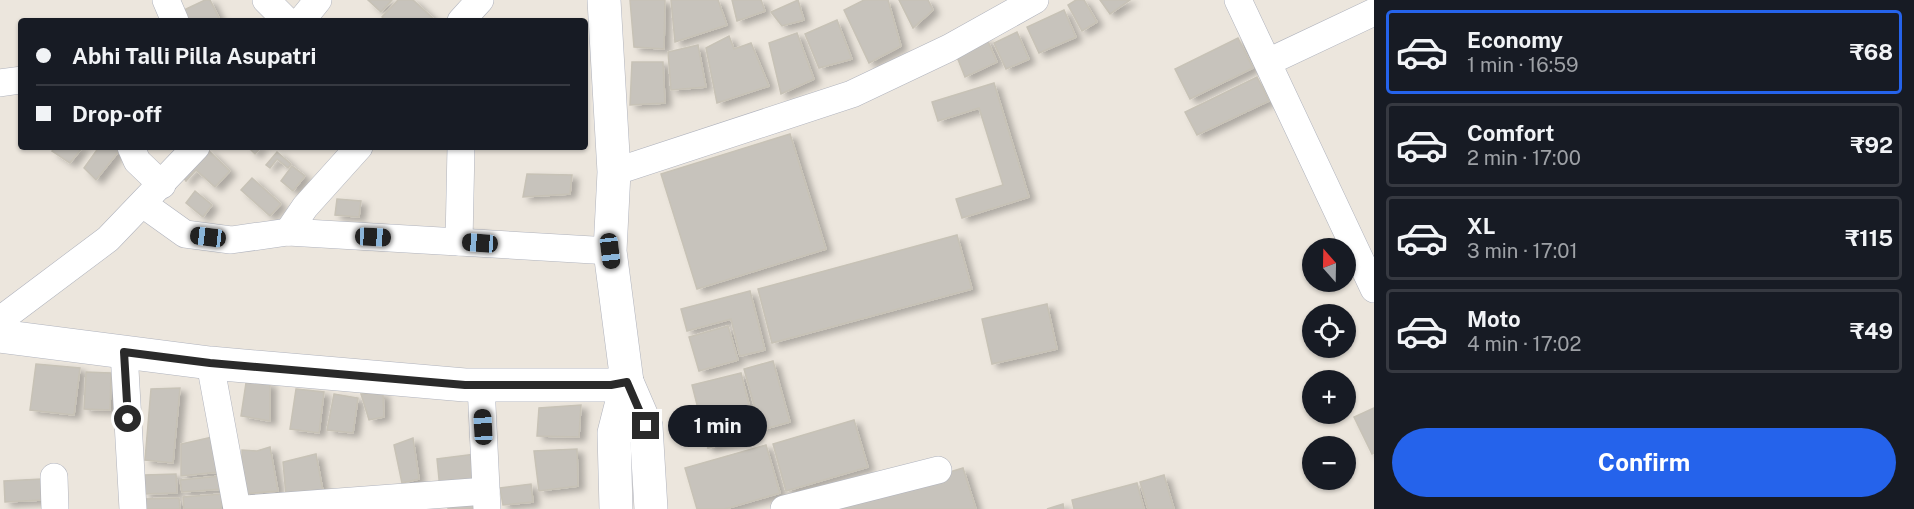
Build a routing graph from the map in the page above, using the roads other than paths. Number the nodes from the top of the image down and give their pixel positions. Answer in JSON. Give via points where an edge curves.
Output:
{"nodes":[{"id":1,"x":166,"y":0,"type":"edge"},
{"id":2,"x":266,"y":0,"type":"edge"},
{"id":3,"x":318,"y":0,"type":"edge"},
{"id":4,"x":480,"y":0,"type":"edge"},
{"id":5,"x":604,"y":0,"type":"edge"},
{"id":6,"x":1035,"y":0,"type":"edge"},
{"id":7,"x":1238,"y":0,"type":"edge"},
{"id":8,"x":1374,"y":12,"type":"edge"},
{"id":9,"x":174,"y":18,"type":"edge"},
{"id":10,"x":284,"y":18,"type":"edge"},
{"id":11,"x":303,"y":18,"type":"edge"},
{"id":12,"x":464,"y":18,"type":"edge"},
{"id":13,"x":1269,"y":62,"type":"junction"},
{"id":14,"x":18,"y":80,"type":"edge"},
{"id":15,"x":0,"y":83,"type":"edge"},
{"id":16,"x":132,"y":150,"type":"edge"},
{"id":17,"x":193,"y":150,"type":"edge"},
{"id":18,"x":356,"y":150,"type":"edge"},
{"id":19,"x":461,"y":150,"type":"edge"},
{"id":20,"x":614,"y":171,"type":"junction"},
{"id":21,"x":153,"y":195,"type":"junction"},
{"id":22,"x":288,"y":232,"type":"junction"},
{"id":23,"x":459,"y":242,"type":"junction"},
{"id":24,"x":610,"y":251,"type":"junction"},
{"id":25,"x":1374,"y":289,"type":"edge"},
{"id":26,"x":0,"y":320,"type":"edge"},
{"id":27,"x":0,"y":336,"type":"edge"},
{"id":28,"x":124,"y":352,"type":"junction"},
{"id":29,"x":210,"y":363,"type":"junction"},
{"id":30,"x":627,"y":382,"type":"junction"},
{"id":31,"x":481,"y":385,"type":"junction"},
{"id":32,"x":938,"y":470,"type":"dead end"},
{"id":33,"x":54,"y":477,"type":"dead end"},
{"id":34,"x":487,"y":500,"type":"edge"},
{"id":35,"x":55,"y":509,"type":"edge"},
{"id":36,"x":133,"y":509,"type":"edge"},
{"id":37,"x":237,"y":509,"type":"edge"},
{"id":38,"x":245,"y":509,"type":"edge"},
{"id":39,"x":616,"y":509,"type":"edge"},
{"id":40,"x":651,"y":509,"type":"edge"},
{"id":41,"x":784,"y":509,"type":"edge"}],
"edges":[{"from":1,"to":9,"type":"street"},
{"from":2,"to":10,"type":"street"},
{"from":3,"to":11,"type":"street"},
{"from":4,"to":12,"type":"street"},
{"from":5,"to":20,"type":"main road"},
{"from":6,"to":20,"type":"street","via":[[949,48],[852,94]]},
{"from":7,"to":13,"type":"street"},
{"from":8,"to":13,"type":"street"},
{"from":13,"to":25,"type":"street"},
{"from":14,"to":15,"type":"street"},
{"from":16,"to":21,"type":"street"},
{"from":17,"to":21,"type":"street"},
{"from":18,"to":22,"type":"street"},
{"from":19,"to":23,"type":"street"},
{"from":20,"to":24,"type":"main road"},
{"from":21,"to":22,"type":"street","via":[[185,234],[231,240]]},
{"from":21,"to":26,"type":"street","via":[[108,239]]},
{"from":22,"to":23,"type":"street"},
{"from":23,"to":24,"type":"street"},
{"from":24,"to":30,"type":"main road"},
{"from":27,"to":28,"type":"main road"},
{"from":28,"to":29,"type":"main road"},
{"from":28,"to":36,"type":"street"},
{"from":29,"to":31,"type":"main road"},
{"from":29,"to":37,"type":"street"},
{"from":30,"to":31,"type":"main road"},
{"from":30,"to":39,"type":"main road","via":[[614,433]]},
{"from":30,"to":40,"type":"main road","via":[[646,426]]},
{"from":31,"to":34,"type":"street"},
{"from":32,"to":41,"type":"street"},
{"from":33,"to":35,"type":"street"},
{"from":34,"to":38,"type":"street"}]}
